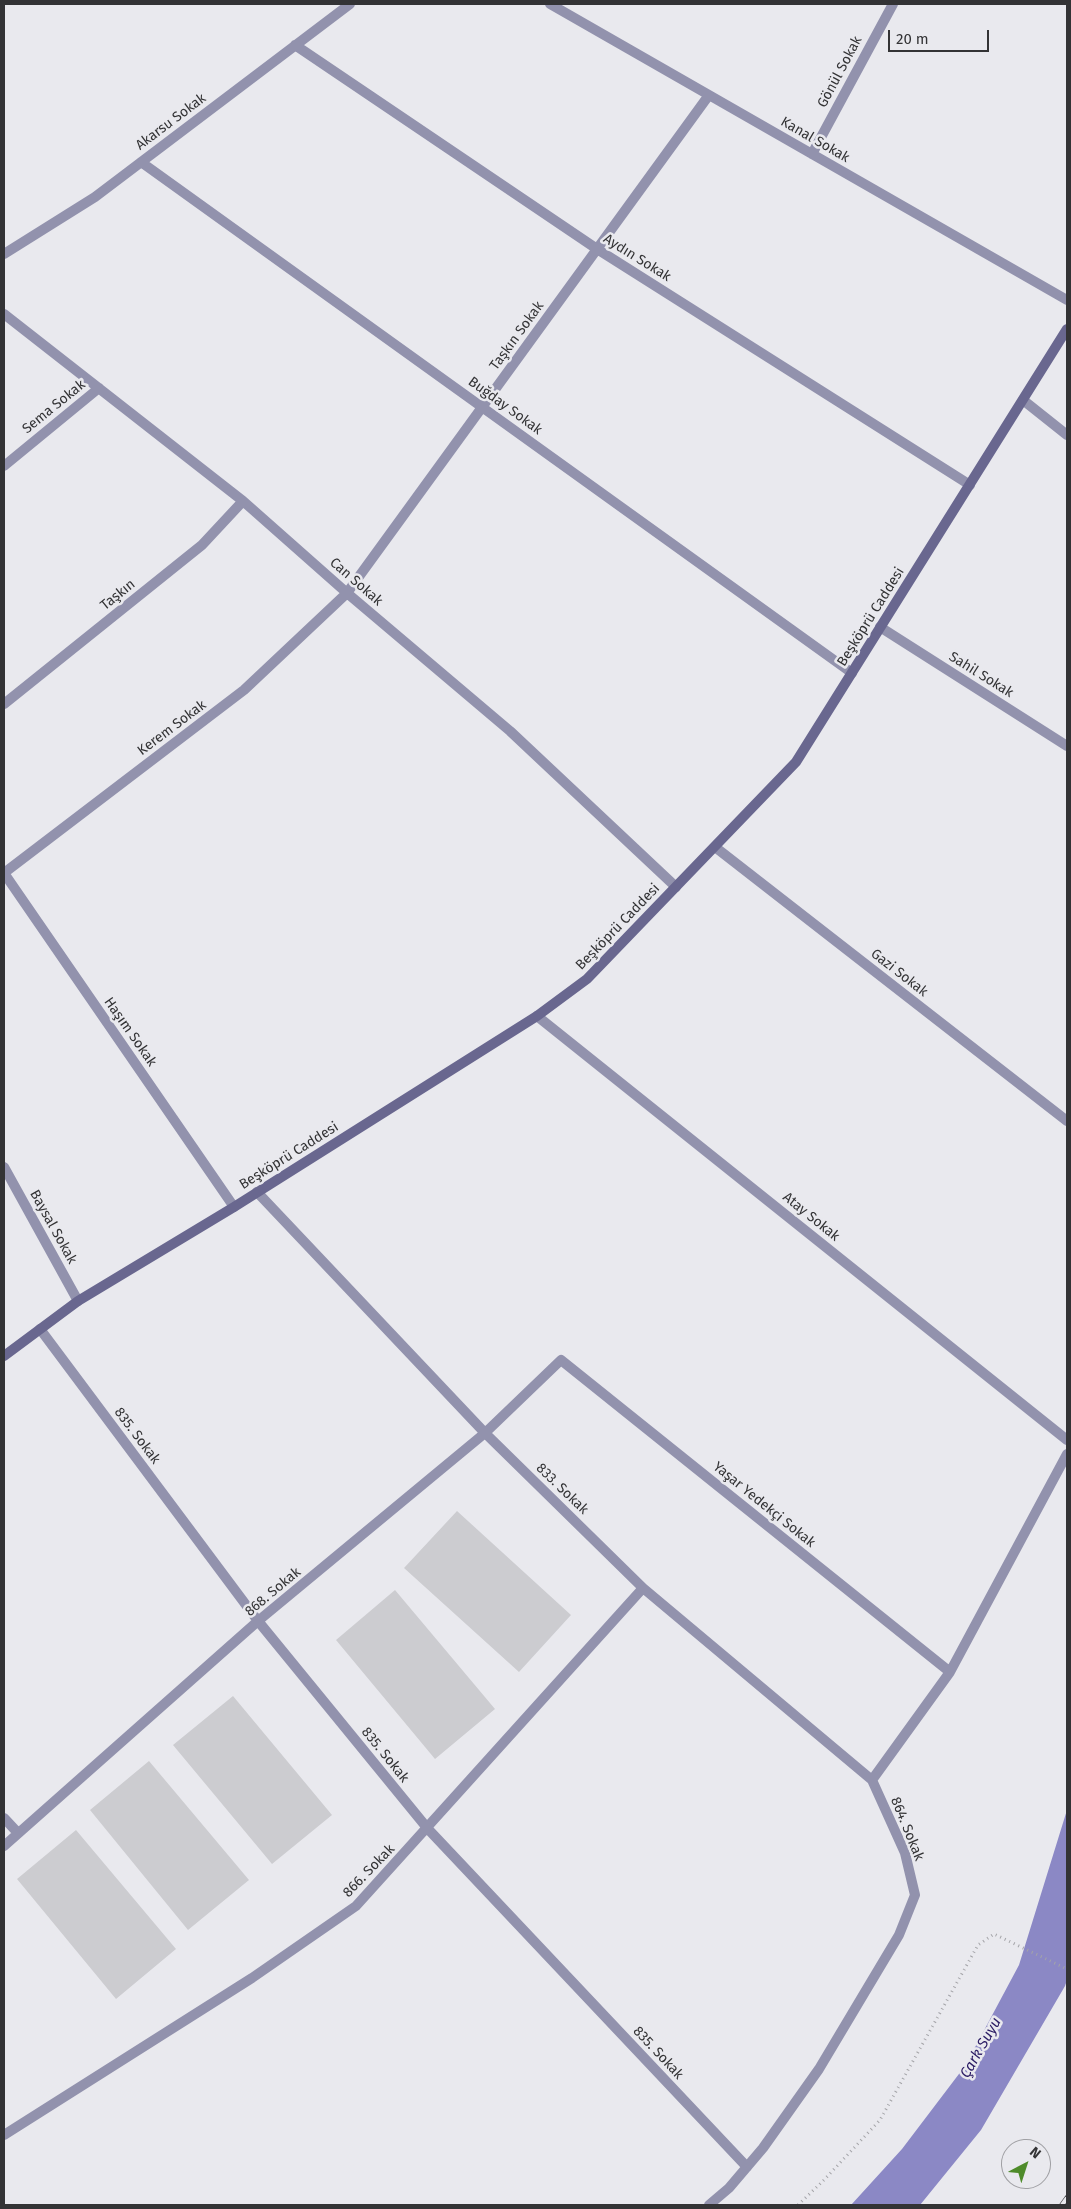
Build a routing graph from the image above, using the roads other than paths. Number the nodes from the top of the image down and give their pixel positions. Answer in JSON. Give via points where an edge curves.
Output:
{"nodes":[{"id":1,"x":350,"y":4,"type":"edge"},
{"id":2,"x":550,"y":4,"type":"edge"},
{"id":3,"x":893,"y":4,"type":"edge"},
{"id":4,"x":295,"y":45,"type":"junction"},
{"id":5,"x":709,"y":95,"type":"junction"},
{"id":6,"x":812,"y":154,"type":"junction"},
{"id":7,"x":141,"y":162,"type":"junction"},
{"id":8,"x":597,"y":249,"type":"junction"},
{"id":9,"x":4,"y":254,"type":"edge"},
{"id":10,"x":1067,"y":300,"type":"edge"},
{"id":11,"x":4,"y":314,"type":"edge"},
{"id":12,"x":1067,"y":329,"type":"edge"},
{"id":13,"x":99,"y":388,"type":"junction"},
{"id":14,"x":1023,"y":400,"type":"junction"},
{"id":15,"x":482,"y":407,"type":"junction"},
{"id":16,"x":1067,"y":435,"type":"edge"},
{"id":17,"x":4,"y":466,"type":"edge"},
{"id":18,"x":970,"y":484,"type":"junction"},
{"id":19,"x":243,"y":501,"type":"junction"},
{"id":20,"x":347,"y":593,"type":"junction"},
{"id":21,"x":880,"y":628,"type":"junction"},
{"id":22,"x":852,"y":673,"type":"junction"},
{"id":23,"x":4,"y":704,"type":"edge"},
{"id":24,"x":1067,"y":746,"type":"edge"},
{"id":25,"x":715,"y":847,"type":"junction"},
{"id":26,"x":4,"y":873,"type":"edge"},
{"id":27,"x":676,"y":887,"type":"junction"},
{"id":28,"x":537,"y":1016,"type":"junction"},
{"id":29,"x":1067,"y":1121,"type":"edge"},
{"id":30,"x":4,"y":1167,"type":"edge"},
{"id":31,"x":257,"y":1192,"type":"junction"},
{"id":32,"x":234,"y":1207,"type":"junction"},
{"id":33,"x":78,"y":1301,"type":"junction"},
{"id":34,"x":40,"y":1329,"type":"junction"},
{"id":35,"x":4,"y":1356,"type":"edge"},
{"id":36,"x":561,"y":1360,"type":"joint"},
{"id":37,"x":485,"y":1433,"type":"junction"},
{"id":38,"x":1067,"y":1440,"type":"edge"},
{"id":39,"x":1067,"y":1454,"type":"edge"},
{"id":40,"x":643,"y":1588,"type":"junction"},
{"id":41,"x":258,"y":1621,"type":"junction"},
{"id":42,"x":950,"y":1672,"type":"junction"},
{"id":43,"x":872,"y":1780,"type":"junction"},
{"id":44,"x":4,"y":1818,"type":"edge"},
{"id":45,"x":428,"y":1829,"type":"junction"},
{"id":46,"x":18,"y":1833,"type":"junction"},
{"id":47,"x":4,"y":1846,"type":"edge"},
{"id":48,"x":4,"y":2135,"type":"edge"},
{"id":49,"x":747,"y":2167,"type":"junction"},
{"id":50,"x":709,"y":2205,"type":"edge"}],
"edges":[{"from":1,"to":4,"type":"street","name":"Akarsu Sokak"},
{"from":2,"to":5,"type":"street","name":"Kanal Sokak"},
{"from":3,"to":6,"type":"street","name":"Gönül Sokak"},
{"from":4,"to":7,"type":"street","name":"Akarsu Sokak"},
{"from":4,"to":8,"type":"street","name":"Aydın Sokak"},
{"from":5,"to":6,"type":"street","name":"Kanal Sokak"},
{"from":5,"to":8,"type":"street","name":"Taşkın Sokak"},
{"from":6,"to":10,"type":"street","name":"Kanal Sokak"},
{"from":7,"to":9,"type":"street","name":"Akarsu Sokak","via":[[95,197]]},
{"from":7,"to":15,"type":"street","name":"Buğday Sokak"},
{"from":8,"to":15,"type":"street","name":"Taşkın Sokak"},
{"from":8,"to":18,"type":"street","name":"Aydın Sokak"},
{"from":11,"to":13,"type":"street","name":"Can Sokak"},
{"from":12,"to":14,"type":"main road","name":"Beşköprü Caddesi"},
{"from":13,"to":17,"type":"street","name":"Sema Sokak"},
{"from":13,"to":19,"type":"street","name":"Can Sokak"},
{"from":14,"to":16,"type":"street"},
{"from":14,"to":18,"type":"main road","name":"Beşköprü Caddesi"},
{"from":15,"to":20,"type":"street","name":"Taşkın Sokak"},
{"from":15,"to":22,"type":"street","name":"Buğday Sokak"},
{"from":18,"to":21,"type":"main road","name":"Beşköprü Caddesi"},
{"from":19,"to":20,"type":"street","name":"Can Sokak"},
{"from":19,"to":23,"type":"street","name":"Taşkın","via":[[202,545]]},
{"from":20,"to":26,"type":"street","name":"Kerem Sokak","via":[[244,690]]},
{"from":20,"to":27,"type":"street","name":"Can Sokak","via":[[510,731]]},
{"from":21,"to":22,"type":"main road","name":"Beşköprü Caddesi"},
{"from":21,"to":24,"type":"street","name":"Sahil Sokak"},
{"from":22,"to":25,"type":"main road","name":"Beşköprü Caddesi","via":[[796,762]]},
{"from":25,"to":27,"type":"main road","name":"Beşköprü Caddesi"},
{"from":25,"to":29,"type":"street","name":"Gazi Sokak"},
{"from":26,"to":32,"type":"street","name":"Haşım Sokak"},
{"from":27,"to":28,"type":"main road","name":"Beşköprü Caddesi","via":[[587,979]]},
{"from":28,"to":31,"type":"main road","name":"Beşköprü Caddesi"},
{"from":28,"to":38,"type":"street","name":"Atay Sokak"},
{"from":30,"to":33,"type":"street","name":"Baysal Sokak"},
{"from":31,"to":32,"type":"main road","name":"Beşköprü Caddesi"},
{"from":31,"to":37,"type":"street","name":"833. Sokak"},
{"from":32,"to":33,"type":"main road","name":"Beşköprü Caddesi"},
{"from":33,"to":34,"type":"main road","name":"Beşköprü Caddesi"},
{"from":34,"to":35,"type":"main road","name":"Beşköprü Caddesi"},
{"from":34,"to":41,"type":"street","name":"835. Sokak"},
{"from":36,"to":37,"type":"street","name":"868. Sokak"},
{"from":36,"to":42,"type":"street","name":"Yaşar Yedekçi Sokak"},
{"from":37,"to":40,"type":"street","name":"833. Sokak"},
{"from":37,"to":41,"type":"street","name":"868. Sokak"},
{"from":39,"to":42,"type":"street"},
{"from":40,"to":43,"type":"street","name":"833. Sokak"},
{"from":40,"to":45,"type":"street","name":"866. Sokak"},
{"from":41,"to":45,"type":"street","name":"835. Sokak"},
{"from":41,"to":46,"type":"street","name":"868. Sokak"},
{"from":42,"to":43,"type":"street"},
{"from":43,"to":49,"type":"street","name":"864. Sokak","via":[[905,1854],[915,1895],[899,1934],[819,2069]]},
{"from":44,"to":46,"type":"street"},
{"from":45,"to":48,"type":"street","name":"866. Sokak","via":[[356,1906],[252,1978]]},
{"from":45,"to":49,"type":"street","name":"835. Sokak"},
{"from":46,"to":47,"type":"street","name":"868. Sokak"},
{"from":49,"to":50,"type":"street","name":"864. Sokak"}]}
